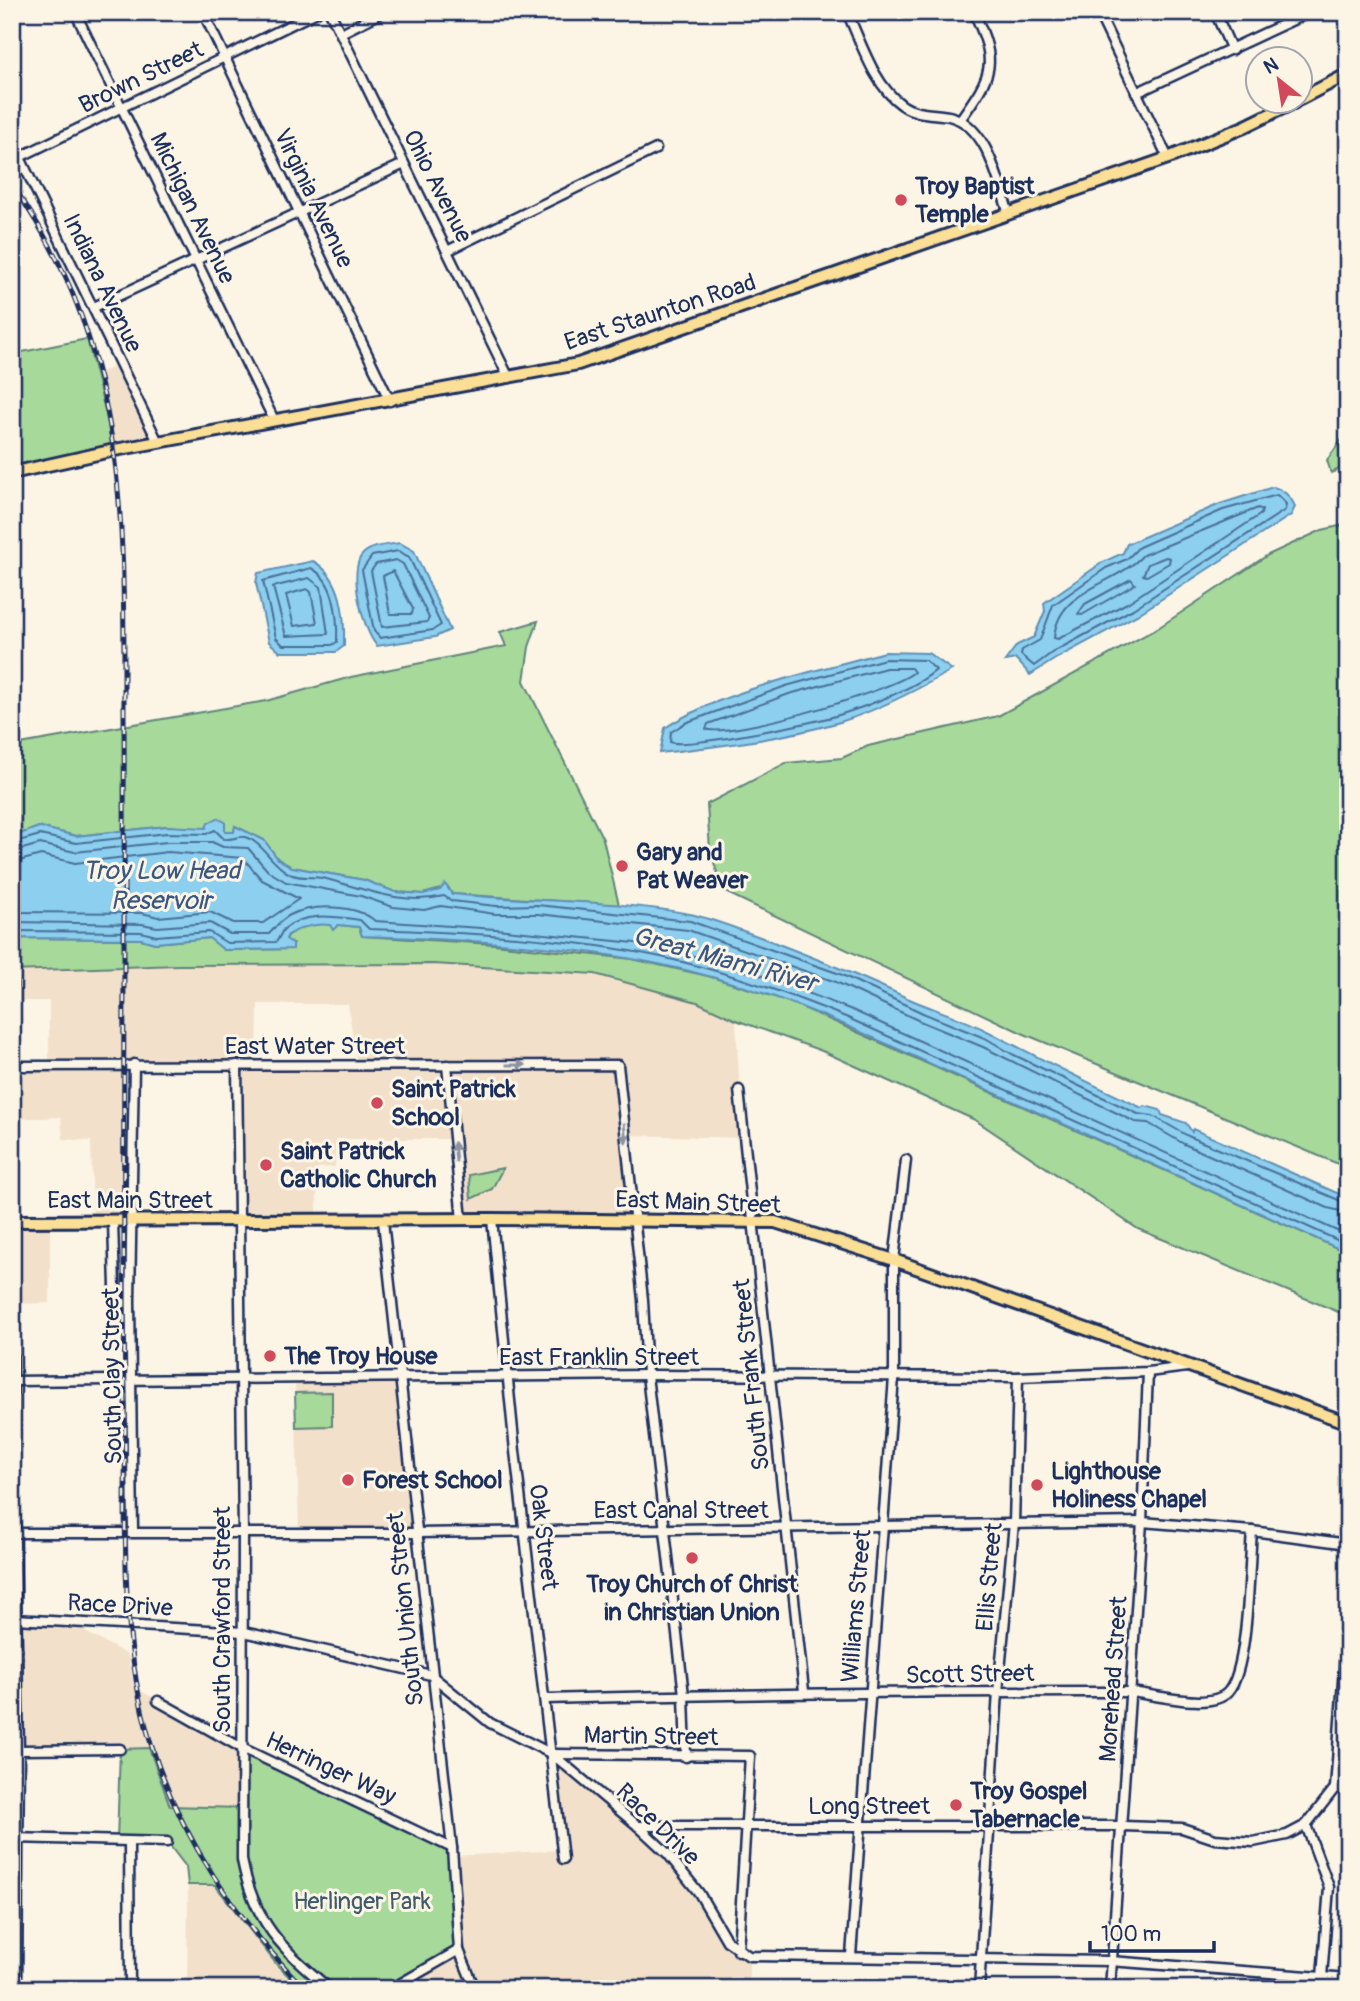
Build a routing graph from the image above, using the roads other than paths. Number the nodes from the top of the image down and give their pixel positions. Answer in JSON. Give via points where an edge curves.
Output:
{"nodes":[{"id":1,"x":75,"y":12,"type":"edge"},
{"id":2,"x":203,"y":12,"type":"edge"},
{"id":3,"x":317,"y":12,"type":"edge"},
{"id":4,"x":330,"y":12,"type":"edge"},
{"id":5,"x":383,"y":12,"type":"edge"},
{"id":6,"x":847,"y":12,"type":"edge"},
{"id":7,"x":974,"y":12,"type":"edge"},
{"id":8,"x":1098,"y":12,"type":"edge"},
{"id":9,"x":1214,"y":12,"type":"edge"},
{"id":10,"x":1310,"y":12,"type":"edge"},
{"id":11,"x":341,"y":33,"type":"junction"},
{"id":12,"x":1233,"y":50,"type":"junction"},
{"id":13,"x":225,"y":58,"type":"junction"},
{"id":14,"x":1348,"y":74,"type":"edge"},
{"id":15,"x":1314,"y":92,"type":"edge"},
{"id":16,"x":1136,"y":93,"type":"junction"},
{"id":17,"x":122,"y":108,"type":"junction"},
{"id":18,"x":1266,"y":116,"type":"edge"},
{"id":19,"x":960,"y":120,"type":"junction"},
{"id":20,"x":12,"y":141,"type":"edge"},
{"id":21,"x":656,"y":149,"type":"dead end"},
{"id":22,"x":20,"y":157,"type":"junction"},
{"id":23,"x":1168,"y":158,"type":"junction"},
{"id":24,"x":404,"y":164,"type":"junction"},
{"id":25,"x":300,"y":213,"type":"junction"},
{"id":26,"x":1009,"y":214,"type":"junction"},
{"id":27,"x":449,"y":250,"type":"junction"},
{"id":28,"x":197,"y":259,"type":"junction"},
{"id":29,"x":94,"y":307,"type":"junction"},
{"id":30,"x":509,"y":378,"type":"junction"},
{"id":31,"x":390,"y":401,"type":"junction"},
{"id":32,"x":274,"y":420,"type":"junction"},
{"id":33,"x":158,"y":442,"type":"junction"},
{"id":34,"x":12,"y":473,"type":"edge"},
{"id":35,"x":12,"y":978,"type":"edge"},
{"id":36,"x":134,"y":1064,"type":"junction"},
{"id":37,"x":237,"y":1065,"type":"junction"},
{"id":38,"x":447,"y":1065,"type":"junction"},
{"id":39,"x":13,"y":1066,"type":"edge"},
{"id":40,"x":739,"y":1090,"type":"dead end"},
{"id":41,"x":13,"y":1130,"type":"edge"},
{"id":42,"x":906,"y":1160,"type":"dead end"},
{"id":43,"x":492,"y":1219,"type":"junction"},
{"id":44,"x":238,"y":1220,"type":"junction"},
{"id":45,"x":462,"y":1220,"type":"junction"},
{"id":46,"x":633,"y":1220,"type":"junction"},
{"id":47,"x":13,"y":1221,"type":"edge"},
{"id":48,"x":383,"y":1221,"type":"junction"},
{"id":49,"x":753,"y":1221,"type":"junction"},
{"id":50,"x":113,"y":1222,"type":"junction"},
{"id":51,"x":131,"y":1222,"type":"junction"},
{"id":52,"x":894,"y":1260,"type":"junction"},
{"id":53,"x":115,"y":1287,"type":"dead end"},
{"id":54,"x":14,"y":1304,"type":"edge"},
{"id":55,"x":1186,"y":1367,"type":"junction"},
{"id":56,"x":1148,"y":1372,"type":"junction"},
{"id":57,"x":647,"y":1375,"type":"junction"},
{"id":58,"x":772,"y":1376,"type":"junction"},
{"id":59,"x":506,"y":1377,"type":"junction"},
{"id":60,"x":894,"y":1377,"type":"junction"},
{"id":61,"x":1018,"y":1377,"type":"junction"},
{"id":62,"x":240,"y":1378,"type":"junction"},
{"id":63,"x":400,"y":1379,"type":"junction"},
{"id":64,"x":12,"y":1381,"type":"edge"},
{"id":65,"x":131,"y":1381,"type":"junction"},
{"id":66,"x":1348,"y":1423,"type":"edge"},
{"id":67,"x":1142,"y":1522,"type":"junction"},
{"id":68,"x":1014,"y":1523,"type":"junction"},
{"id":69,"x":883,"y":1525,"type":"junction"},
{"id":70,"x":667,"y":1527,"type":"junction"},
{"id":71,"x":787,"y":1529,"type":"junction"},
{"id":72,"x":133,"y":1530,"type":"junction"},
{"id":73,"x":243,"y":1531,"type":"junction"},
{"id":74,"x":524,"y":1531,"type":"junction"},
{"id":75,"x":1252,"y":1531,"type":"junction"},
{"id":76,"x":13,"y":1533,"type":"edge"},
{"id":77,"x":417,"y":1533,"type":"junction"},
{"id":78,"x":1348,"y":1544,"type":"edge"},
{"id":79,"x":1348,"y":1614,"type":"edge"},
{"id":80,"x":15,"y":1619,"type":"junction"},
{"id":81,"x":244,"y":1632,"type":"junction"},
{"id":82,"x":431,"y":1675,"type":"junction"},
{"id":83,"x":804,"y":1691,"type":"junction"},
{"id":84,"x":998,"y":1692,"type":"junction"},
{"id":85,"x":1131,"y":1692,"type":"junction"},
{"id":86,"x":868,"y":1694,"type":"junction"},
{"id":87,"x":15,"y":1695,"type":"edge"},
{"id":88,"x":684,"y":1695,"type":"junction"},
{"id":89,"x":546,"y":1699,"type":"junction"},
{"id":90,"x":158,"y":1701,"type":"dead end"},
{"id":91,"x":240,"y":1747,"type":"junction"},
{"id":92,"x":120,"y":1749,"type":"dead end"},
{"id":93,"x":19,"y":1750,"type":"junction"},
{"id":94,"x":552,"y":1754,"type":"junction"},
{"id":95,"x":686,"y":1757,"type":"junction"},
{"id":96,"x":1335,"y":1788,"type":"junction"},
{"id":97,"x":1348,"y":1789,"type":"edge"},
{"id":98,"x":862,"y":1824,"type":"junction"},
{"id":99,"x":990,"y":1825,"type":"junction"},
{"id":100,"x":1306,"y":1825,"type":"junction"},
{"id":101,"x":638,"y":1826,"type":"junction"},
{"id":102,"x":745,"y":1826,"type":"junction"},
{"id":103,"x":1124,"y":1826,"type":"junction"},
{"id":104,"x":15,"y":1838,"type":"edge"},
{"id":105,"x":167,"y":1842,"type":"dead end"},
{"id":106,"x":129,"y":1843,"type":"junction"},
{"id":107,"x":452,"y":1848,"type":"junction"},
{"id":108,"x":563,"y":1859,"type":"dead end"},
{"id":109,"x":459,"y":1950,"type":"junction"},
{"id":110,"x":738,"y":1951,"type":"junction"},
{"id":111,"x":851,"y":1956,"type":"junction"},
{"id":112,"x":980,"y":1957,"type":"junction"},
{"id":113,"x":1110,"y":1961,"type":"junction"},
{"id":114,"x":1322,"y":1977,"type":"junction"},
{"id":115,"x":1348,"y":1979,"type":"edge"},
{"id":116,"x":16,"y":1989,"type":"edge"},
{"id":117,"x":130,"y":1989,"type":"edge"},
{"id":118,"x":330,"y":1989,"type":"edge"},
{"id":119,"x":391,"y":1989,"type":"edge"},
{"id":120,"x":475,"y":1989,"type":"edge"},
{"id":121,"x":979,"y":1989,"type":"edge"},
{"id":122,"x":1110,"y":1989,"type":"edge"}],
"edges":[{"from":1,"to":17,"type":"street","name":"Michigan Avenue"},
{"from":2,"to":13,"type":"street","name":"Virginia Avenue"},
{"from":3,"to":13,"type":"street","name":"Brown Street"},
{"from":4,"to":11,"type":"street","name":"Ohio Avenue"},
{"from":5,"to":11,"type":"street"},
{"from":6,"to":19,"type":"street","via":[[891,95],[916,111]]},
{"from":7,"to":19,"type":"street","via":[[991,58],[988,77]]},
{"from":8,"to":16,"type":"street"},
{"from":9,"to":12,"type":"street"},
{"from":10,"to":12,"type":"street"},
{"from":11,"to":24,"type":"street","name":"Ohio Avenue"},
{"from":12,"to":16,"type":"street"},
{"from":13,"to":17,"type":"street","name":"Brown Street"},
{"from":13,"to":25,"type":"street","name":"Virginia Avenue"},
{"from":14,"to":15,"type":"main road"},
{"from":16,"to":23,"type":"street"},
{"from":17,"to":22,"type":"street","name":"Brown Street"},
{"from":17,"to":28,"type":"street","name":"Michigan Avenue"},
{"from":18,"to":23,"type":"main road","name":"East Staunton Road"},
{"from":19,"to":26,"type":"street","via":[[975,133],[989,156]]},
{"from":20,"to":22,"type":"street","name":"Indiana Avenue"},
{"from":21,"to":27,"type":"street"},
{"from":22,"to":29,"type":"street","name":"Indiana Avenue"},
{"from":23,"to":26,"type":"main road","name":"East Staunton Road"},
{"from":24,"to":25,"type":"street"},
{"from":24,"to":27,"type":"street","name":"Ohio Avenue"},
{"from":25,"to":28,"type":"street"},
{"from":25,"to":31,"type":"street","name":"Virginia Avenue"},
{"from":26,"to":30,"type":"main road","name":"East Staunton Road","via":[[578,364]]},
{"from":27,"to":30,"type":"street","name":"Ohio Avenue"},
{"from":28,"to":29,"type":"street"},
{"from":28,"to":32,"type":"street","name":"Michigan Avenue"},
{"from":29,"to":33,"type":"street","name":"Indiana Avenue"},
{"from":30,"to":31,"type":"main road","name":"East Staunton Road"},
{"from":31,"to":32,"type":"main road","name":"East Staunton Road"},
{"from":32,"to":33,"type":"main road","name":"East Staunton Road"},
{"from":33,"to":34,"type":"main road","name":"East Staunton Road"},
{"from":35,"to":39,"type":"street"},
{"from":36,"to":37,"type":"street","name":"East Water Street"},
{"from":36,"to":39,"type":"street","name":"East Water Street"},
{"from":36,"to":51,"type":"street","name":"South Clay Street"},
{"from":37,"to":38,"type":"street","name":"East Water Street"},
{"from":37,"to":44,"type":"street","name":"South Crawford Street"},
{"from":45,"to":38,"type":"street","one_way":true},
{"from":38,"to":46,"type":"street","name":"East Water Street","one_way":true,"via":[[618,1065]]},
{"from":39,"to":41,"type":"street"},
{"from":40,"to":49,"type":"street","name":"South Frank Street"},
{"from":41,"to":47,"type":"street"},
{"from":42,"to":52,"type":"street","name":"Williams Street"},
{"from":43,"to":45,"type":"main road","name":"East Main Street"},
{"from":43,"to":46,"type":"main road","name":"East Main Street"},
{"from":43,"to":59,"type":"street","name":"Oak Street"},
{"from":44,"to":48,"type":"main road","name":"East Main Street"},
{"from":44,"to":51,"type":"main road","name":"East Main Street"},
{"from":44,"to":62,"type":"street","name":"South Crawford Street"},
{"from":45,"to":48,"type":"main road","name":"East Main Street"},
{"from":46,"to":49,"type":"main road","name":"East Main Street"},
{"from":46,"to":57,"type":"street"},
{"from":47,"to":50,"type":"main road","name":"East Main Street"},
{"from":47,"to":54,"type":"street"},
{"from":48,"to":63,"type":"street","name":"South Union Street"},
{"from":49,"to":52,"type":"main road","name":"East Main Street","via":[[793,1226]]},
{"from":49,"to":58,"type":"street","name":"South Frank Street"},
{"from":50,"to":51,"type":"main road","name":"East Main Street"},
{"from":50,"to":53,"type":"street","name":"South Clay Street"},
{"from":51,"to":65,"type":"street","name":"South Clay Street"},
{"from":52,"to":55,"type":"main road","name":"East Main Street"},
{"from":52,"to":60,"type":"street","name":"Williams Street"},
{"from":54,"to":64,"type":"street"},
{"from":55,"to":56,"type":"street","name":"East Franklin Street"},
{"from":55,"to":66,"type":"main road","name":"East Main Street"},
{"from":56,"to":61,"type":"street","name":"East Franklin Street"},
{"from":56,"to":67,"type":"street","name":"Morehead Street"},
{"from":57,"to":58,"type":"street","name":"East Franklin Street"},
{"from":57,"to":59,"type":"street","name":"East Franklin Street"},
{"from":57,"to":70,"type":"street"},
{"from":58,"to":60,"type":"street","name":"East Franklin Street"},
{"from":58,"to":71,"type":"street","name":"South Frank Street"},
{"from":59,"to":63,"type":"street","name":"East Franklin Street"},
{"from":59,"to":74,"type":"street","name":"Oak Street"},
{"from":60,"to":61,"type":"street","name":"East Franklin Street"},
{"from":60,"to":69,"type":"street","name":"Williams Street"},
{"from":61,"to":68,"type":"street","name":"Ellis Street"},
{"from":62,"to":63,"type":"street","name":"East Franklin Street"},
{"from":62,"to":65,"type":"street","name":"East Franklin Street"},
{"from":62,"to":73,"type":"street","name":"South Crawford Street"},
{"from":63,"to":77,"type":"street","name":"South Union Street"},
{"from":64,"to":65,"type":"street","name":"East Franklin Street"},
{"from":64,"to":76,"type":"street"},
{"from":65,"to":72,"type":"street","name":"South Clay Street"},
{"from":67,"to":68,"type":"street","name":"East Canal Street"},
{"from":67,"to":75,"type":"street","name":"East Canal Street"},
{"from":67,"to":85,"type":"street","name":"Morehead Street"},
{"from":68,"to":69,"type":"street","name":"East Canal Street"},
{"from":68,"to":84,"type":"street","name":"Ellis Street"},
{"from":69,"to":71,"type":"street","name":"East Canal Street"},
{"from":69,"to":86,"type":"street","name":"Williams Street"},
{"from":70,"to":71,"type":"street","name":"East Canal Street"},
{"from":70,"to":74,"type":"street","name":"East Canal Street"},
{"from":70,"to":88,"type":"street"},
{"from":71,"to":83,"type":"street","name":"South Frank Street"},
{"from":72,"to":73,"type":"street","name":"East Canal Street"},
{"from":72,"to":76,"type":"street","name":"East Canal Street"},
{"from":73,"to":77,"type":"street","name":"East Canal Street"},
{"from":73,"to":81,"type":"street","name":"South Crawford Street"},
{"from":74,"to":77,"type":"street","name":"East Canal Street"},
{"from":74,"to":89,"type":"street","name":"Oak Street"},
{"from":75,"to":78,"type":"street","name":"East Canal Street"},
{"from":75,"to":85,"type":"street","name":"Scott Street","via":[[1240,1671],[1228,1692],[1213,1700],[1195,1701]]},
{"from":76,"to":80,"type":"street"},
{"from":77,"to":82,"type":"street","name":"South Union Street"},
{"from":79,"to":96,"type":"street"},
{"from":80,"to":81,"type":"street","name":"Race Drive"},
{"from":80,"to":87,"type":"street"},
{"from":81,"to":82,"type":"street","name":"Race Drive"},
{"from":81,"to":91,"type":"street","name":"South Crawford Street"},
{"from":82,"to":94,"type":"street","name":"Race Drive","via":[[490,1723]]},
{"from":82,"to":107,"type":"street","name":"South Union Street"},
{"from":83,"to":86,"type":"street","name":"Scott Street"},
{"from":83,"to":88,"type":"street","name":"Scott Street"},
{"from":84,"to":85,"type":"street","name":"Scott Street"},
{"from":84,"to":86,"type":"street","name":"Scott Street"},
{"from":84,"to":99,"type":"street","name":"Ellis Street"},
{"from":85,"to":103,"type":"street","name":"Morehead Street"},
{"from":86,"to":98,"type":"street","name":"Williams Street"},
{"from":87,"to":93,"type":"street"},
{"from":88,"to":89,"type":"street","name":"Scott Street"},
{"from":88,"to":95,"type":"street"},
{"from":89,"to":94,"type":"street","name":"Oak Street"},
{"from":90,"to":91,"type":"street","name":"Herringer Way"},
{"from":91,"to":107,"type":"street","name":"Herringer Way"},
{"from":91,"to":118,"type":"street","name":"South Crawford Street","via":[[242,1860],[249,1895],[275,1938]]},
{"from":92,"to":93,"type":"street"},
{"from":93,"to":104,"type":"street"},
{"from":94,"to":95,"type":"street","name":"Martin Street"},
{"from":94,"to":101,"type":"street","name":"Race Drive"},
{"from":94,"to":108,"type":"street","name":"Oak Street"},
{"from":95,"to":102,"type":"street","name":"Martin Street","via":[[750,1756]]},
{"from":96,"to":97,"type":"street"},
{"from":96,"to":100,"type":"street"},
{"from":98,"to":99,"type":"street","name":"Long Street"},
{"from":98,"to":102,"type":"street","name":"Long Street"},
{"from":98,"to":111,"type":"street","name":"Williams Street"},
{"from":99,"to":103,"type":"street","name":"Long Street"},
{"from":99,"to":112,"type":"street","name":"Ellis Street"},
{"from":100,"to":103,"type":"street","name":"Long Street","via":[[1287,1835],[1253,1842],[1215,1839],[1182,1828]]},
{"from":100,"to":114,"type":"street","via":[[1329,1887]]},
{"from":101,"to":102,"type":"street","name":"Long Street"},
{"from":101,"to":110,"type":"street","name":"Race Drive","via":[[668,1854]]},
{"from":102,"to":110,"type":"street"},
{"from":103,"to":113,"type":"street","name":"Morehead Street"},
{"from":104,"to":106,"type":"street"},
{"from":104,"to":116,"type":"street"},
{"from":105,"to":106,"type":"street"},
{"from":106,"to":117,"type":"street"},
{"from":107,"to":109,"type":"street","name":"South Union Street"},
{"from":109,"to":119,"type":"street"},
{"from":109,"to":120,"type":"street","name":"South Union Street"},
{"from":110,"to":111,"type":"street","via":[[749,1956]]},
{"from":111,"to":112,"type":"street"},
{"from":112,"to":113,"type":"street"},
{"from":112,"to":121,"type":"street","name":"Ellis Street"},
{"from":113,"to":114,"type":"street"},
{"from":113,"to":122,"type":"street","name":"Morehead Street"},
{"from":114,"to":115,"type":"street"}]}
